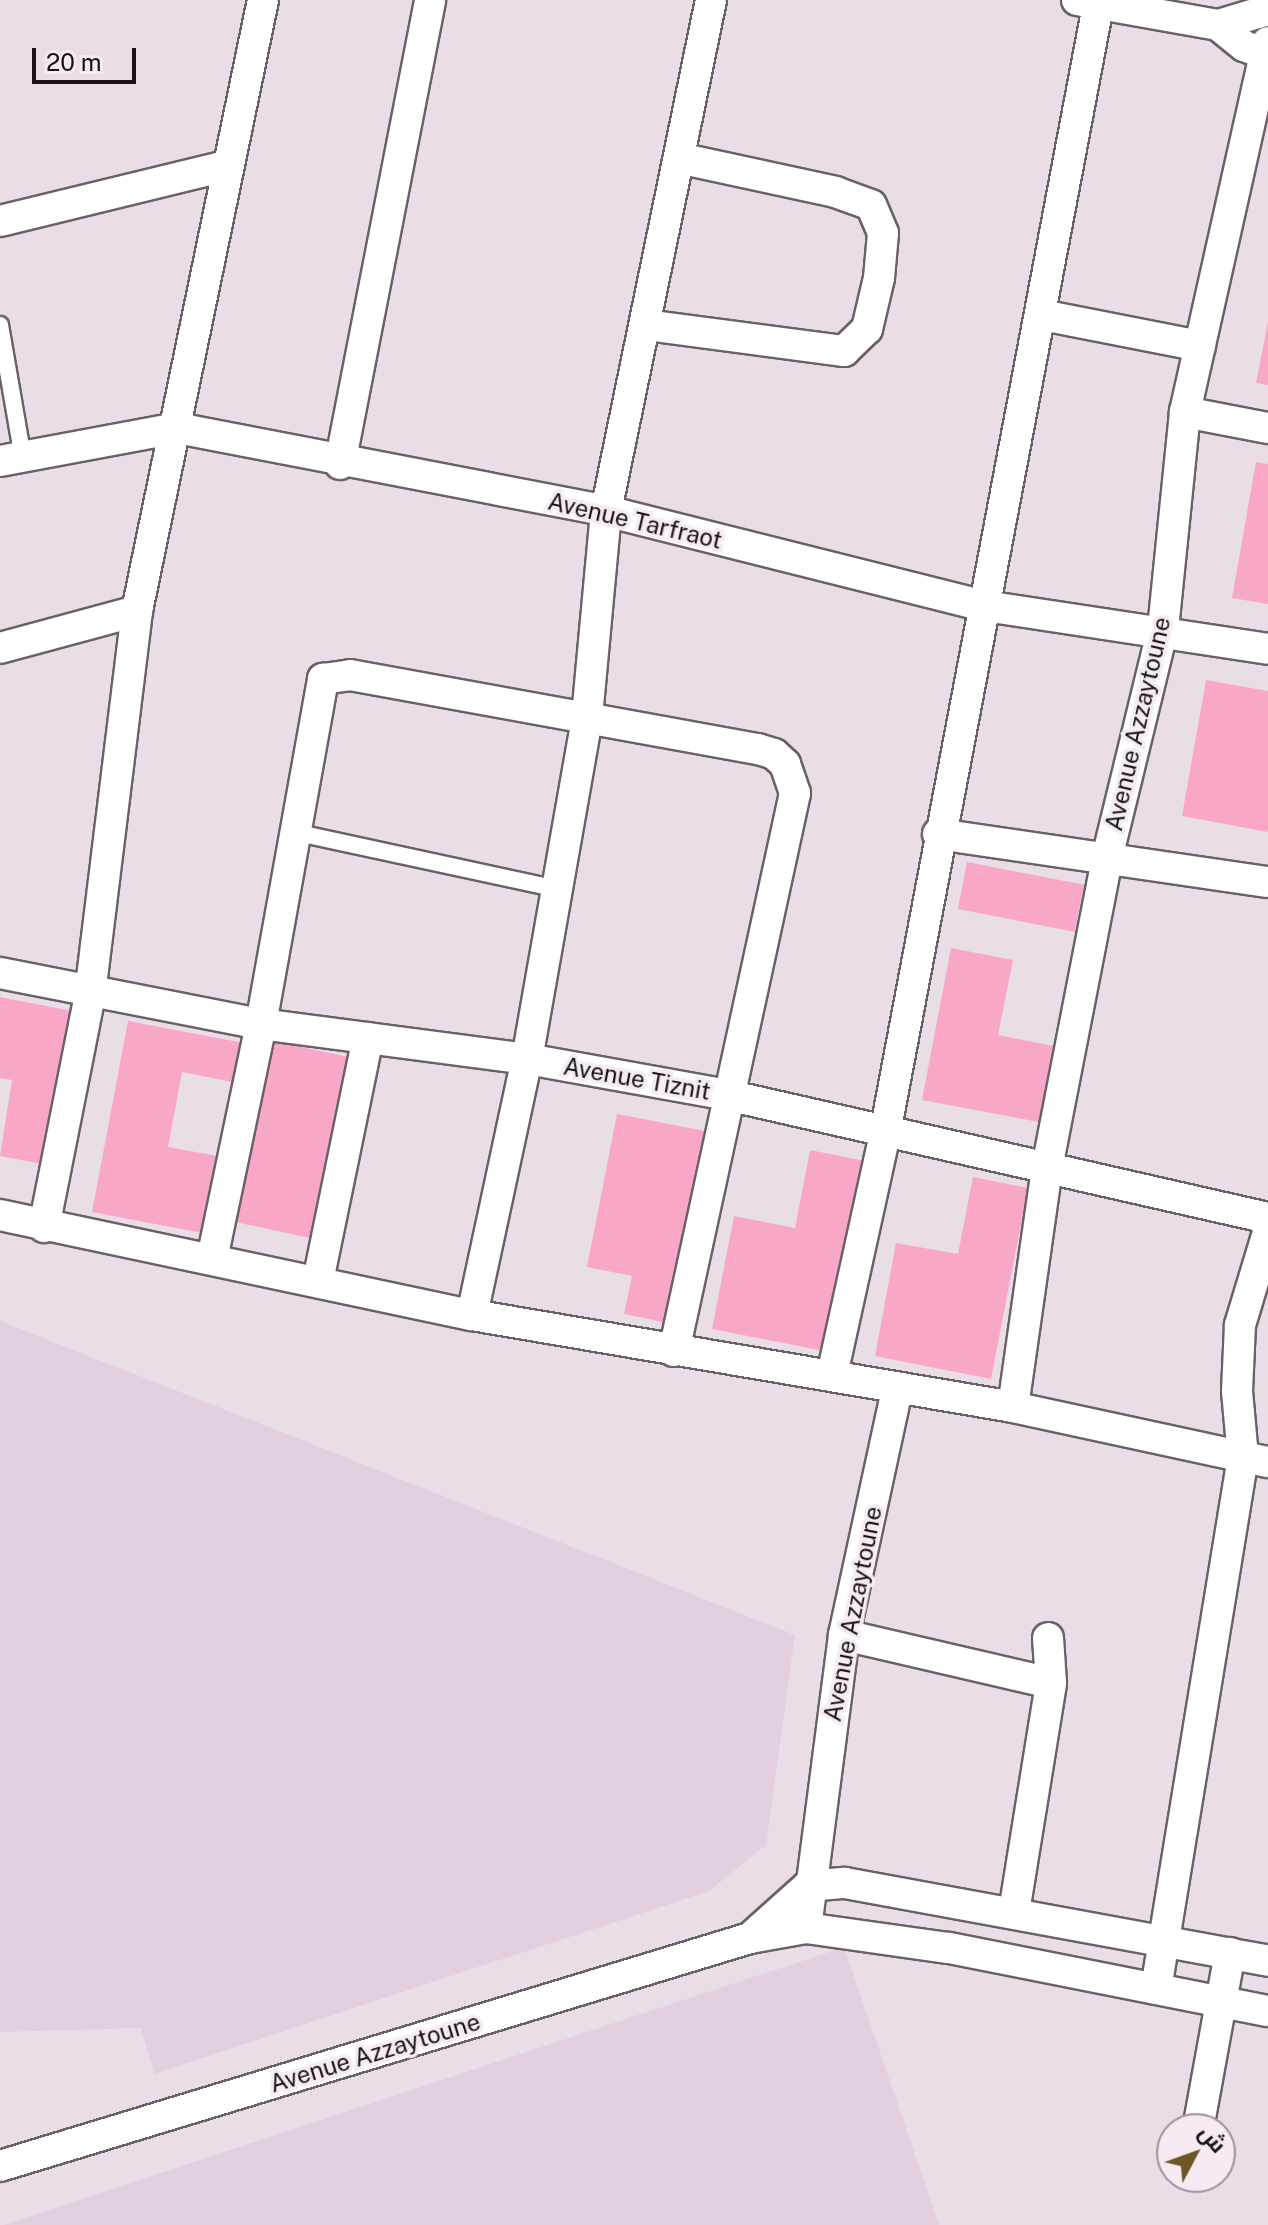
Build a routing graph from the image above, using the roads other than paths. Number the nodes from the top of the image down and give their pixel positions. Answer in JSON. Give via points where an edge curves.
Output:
{"nodes":[{"id":1,"x":263,"y":0,"type":"edge"},
{"id":2,"x":430,"y":0,"type":"edge"},
{"id":3,"x":711,"y":0,"type":"edge"},
{"id":4,"x":1091,"y":1,"type":"edge"},
{"id":5,"x":1268,"y":10,"type":"edge"},
{"id":6,"x":1218,"y":25,"type":"junction"},
{"id":7,"x":1267,"y":51,"type":"edge"},
{"id":8,"x":679,"y":158,"type":"junction"},
{"id":9,"x":226,"y":166,"type":"junction"},
{"id":10,"x":0,"y":221,"type":"edge"},
{"id":11,"x":1042,"y":315,"type":"junction"},
{"id":12,"x":0,"y":325,"type":"edge"},
{"id":13,"x":646,"y":325,"type":"junction"},
{"id":14,"x":1200,"y":346,"type":"junction"},
{"id":15,"x":1185,"y":412,"type":"junction"},
{"id":16,"x":177,"y":428,"type":"junction"},
{"id":17,"x":1268,"y":428,"type":"edge"},
{"id":18,"x":11,"y":460,"type":"edge"},
{"id":19,"x":340,"y":464,"type":"junction"},
{"id":20,"x":606,"y":511,"type":"junction"},
{"id":21,"x":985,"y":606,"type":"junction"},
{"id":22,"x":137,"y":611,"type":"junction"},
{"id":23,"x":1163,"y":629,"type":"junction"},
{"id":24,"x":0,"y":648,"type":"edge"},
{"id":25,"x":1268,"y":649,"type":"edge"},
{"id":26,"x":587,"y":717,"type":"junction"},
{"id":27,"x":294,"y":832,"type":"junction"},
{"id":28,"x":938,"y":834,"type":"junction"},
{"id":29,"x":1107,"y":858,"type":"junction"},
{"id":30,"x":1268,"y":882,"type":"edge"},
{"id":31,"x":557,"y":889,"type":"junction"},
{"id":32,"x":0,"y":973,"type":"edge"},
{"id":33,"x":90,"y":994,"type":"junction"},
{"id":34,"x":261,"y":1024,"type":"junction"},
{"id":35,"x":368,"y":1038,"type":"junction"},
{"id":36,"x":527,"y":1059,"type":"junction"},
{"id":37,"x":727,"y":1095,"type":"junction"},
{"id":38,"x":885,"y":1133,"type":"junction"},
{"id":39,"x":1047,"y":1168,"type":"junction"},
{"id":40,"x":0,"y":1215,"type":"edge"},
{"id":41,"x":1268,"y":1218,"type":"edge"},
{"id":42,"x":44,"y":1227,"type":"junction"},
{"id":43,"x":1268,"y":1232,"type":"edge"},
{"id":44,"x":212,"y":1259,"type":"junction"},
{"id":45,"x":318,"y":1281,"type":"junction"},
{"id":46,"x":472,"y":1315,"type":"junction"},
{"id":47,"x":674,"y":1351,"type":"junction"},
{"id":48,"x":832,"y":1375,"type":"junction"},
{"id":49,"x":897,"y":1390,"type":"junction"},
{"id":50,"x":1013,"y":1407,"type":"junction"},
{"id":51,"x":1255,"y":1459,"type":"edge"},
{"id":52,"x":844,"y":1635,"type":"junction"},
{"id":53,"x":1048,"y":1638,"type":"dead end"},
{"id":54,"x":1051,"y":1683,"type":"junction"},
{"id":55,"x":808,"y":1886,"type":"junction"},
{"id":56,"x":1014,"y":1912,"type":"junction"},
{"id":57,"x":806,"y":1928,"type":"junction"},
{"id":58,"x":750,"y":1938,"type":"junction"},
{"id":59,"x":1163,"y":1942,"type":"junction"},
{"id":60,"x":1230,"y":1953,"type":"junction"},
{"id":61,"x":1268,"y":1961,"type":"edge"},
{"id":62,"x":1156,"y":1989,"type":"junction"},
{"id":63,"x":1221,"y":2001,"type":"junction"},
{"id":64,"x":1268,"y":2011,"type":"edge"},
{"id":65,"x":1201,"y":2113,"type":"edge"},
{"id":66,"x":0,"y":2166,"type":"edge"}],
"edges":[{"from":1,"to":9,"type":"street","via":[[251,73]]},
{"from":2,"to":19,"type":"street"},
{"from":3,"to":8,"type":"street"},
{"from":4,"to":6,"type":"street"},
{"from":4,"to":11,"type":"street"},
{"from":5,"to":6,"type":"street"},
{"from":6,"to":7,"type":"street"},
{"from":7,"to":14,"type":"street","name":"Avenue Azzaytoune"},
{"from":8,"to":13,"type":"street"},
{"from":8,"to":13,"type":"street","via":[[836,192],[871,205],[883,233],[879,278],[867,329],[844,351]]},
{"from":9,"to":10,"type":"street"},
{"from":9,"to":16,"type":"street"},
{"from":11,"to":14,"type":"street"},
{"from":11,"to":21,"type":"street"},
{"from":12,"to":18,"type":"lane"},
{"from":13,"to":20,"type":"street"},
{"from":14,"to":15,"type":"street","name":"Avenue Azzaytoune"},
{"from":15,"to":17,"type":"street"},
{"from":15,"to":23,"type":"street","name":"Avenue Azzaytoune"},
{"from":16,"to":18,"type":"street","name":"Avenue Tarfraot"},
{"from":16,"to":19,"type":"street","name":"Avenue Tarfraot"},
{"from":16,"to":22,"type":"street"},
{"from":19,"to":20,"type":"street","name":"Avenue Tarfraot"},
{"from":20,"to":21,"type":"street","name":"Avenue Tarfraot"},
{"from":20,"to":26,"type":"street"},
{"from":21,"to":23,"type":"street","name":"Avenue Tarfraot"},
{"from":21,"to":28,"type":"street"},
{"from":22,"to":24,"type":"street"},
{"from":22,"to":33,"type":"street"},
{"from":23,"to":25,"type":"street","name":"Avenue Tarfraot"},
{"from":23,"to":29,"type":"street","name":"Avenue Azzaytoune"},
{"from":26,"to":27,"type":"street","via":[[350,675],[327,676],[318,691]]},
{"from":26,"to":31,"type":"street"},
{"from":26,"to":37,"type":"street","via":[[766,751],[793,777],[795,793]]},
{"from":27,"to":31,"type":"lane"},
{"from":27,"to":34,"type":"street"},
{"from":28,"to":29,"type":"street"},
{"from":28,"to":38,"type":"street"},
{"from":29,"to":30,"type":"street"},
{"from":29,"to":39,"type":"street","name":"Avenue Azzaytoune"},
{"from":31,"to":36,"type":"street"},
{"from":32,"to":33,"type":"street","name":"Avenue Tiznit"},
{"from":33,"to":34,"type":"street","name":"Avenue Tiznit"},
{"from":33,"to":42,"type":"street"},
{"from":34,"to":35,"type":"street","name":"Avenue Tiznit"},
{"from":34,"to":44,"type":"street"},
{"from":35,"to":36,"type":"street","name":"Avenue Tiznit"},
{"from":35,"to":45,"type":"street"},
{"from":36,"to":37,"type":"street","name":"Avenue Tiznit"},
{"from":36,"to":46,"type":"street"},
{"from":37,"to":38,"type":"street","name":"Avenue Tiznit"},
{"from":37,"to":47,"type":"street"},
{"from":38,"to":39,"type":"street","name":"Avenue Tiznit"},
{"from":38,"to":48,"type":"street"},
{"from":39,"to":41,"type":"street","name":"Avenue Tiznit"},
{"from":39,"to":50,"type":"street","name":"Avenue Azzaytoune"},
{"from":40,"to":42,"type":"street"},
{"from":42,"to":44,"type":"street"},
{"from":43,"to":51,"type":"street","via":[[1240,1325],[1237,1391]]},
{"from":44,"to":45,"type":"street"},
{"from":45,"to":46,"type":"street"},
{"from":46,"to":47,"type":"street"},
{"from":47,"to":48,"type":"street"},
{"from":48,"to":49,"type":"street"},
{"from":49,"to":50,"type":"street"},
{"from":49,"to":52,"type":"street","name":"Avenue Azzaytoune"},
{"from":50,"to":51,"type":"street"},
{"from":51,"to":59,"type":"street"},
{"from":52,"to":54,"type":"street"},
{"from":52,"to":55,"type":"street","name":"Avenue Azzaytoune"},
{"from":53,"to":54,"type":"street"},
{"from":54,"to":56,"type":"street"},
{"from":55,"to":56,"type":"street","via":[[845,1883]]},
{"from":55,"to":57,"type":"street","name":"Avenue Azzaytoune"},
{"from":55,"to":58,"type":"street","name":"Avenue Azzaytoune"},
{"from":56,"to":59,"type":"street"},
{"from":57,"to":58,"type":"street","name":"Avenue Azzaytoune"},
{"from":57,"to":62,"type":"street","name":"Avenue Azzaytoune","via":[[949,1948]]},
{"from":58,"to":66,"type":"street","name":"Avenue Azzaytoune"},
{"from":59,"to":60,"type":"street"},
{"from":59,"to":62,"type":"street"},
{"from":60,"to":61,"type":"street"},
{"from":60,"to":63,"type":"street"},
{"from":62,"to":63,"type":"street","name":"Avenue Azzaytoune"},
{"from":63,"to":64,"type":"street","name":"Avenue Azzaytoune"},
{"from":63,"to":65,"type":"street"}]}
